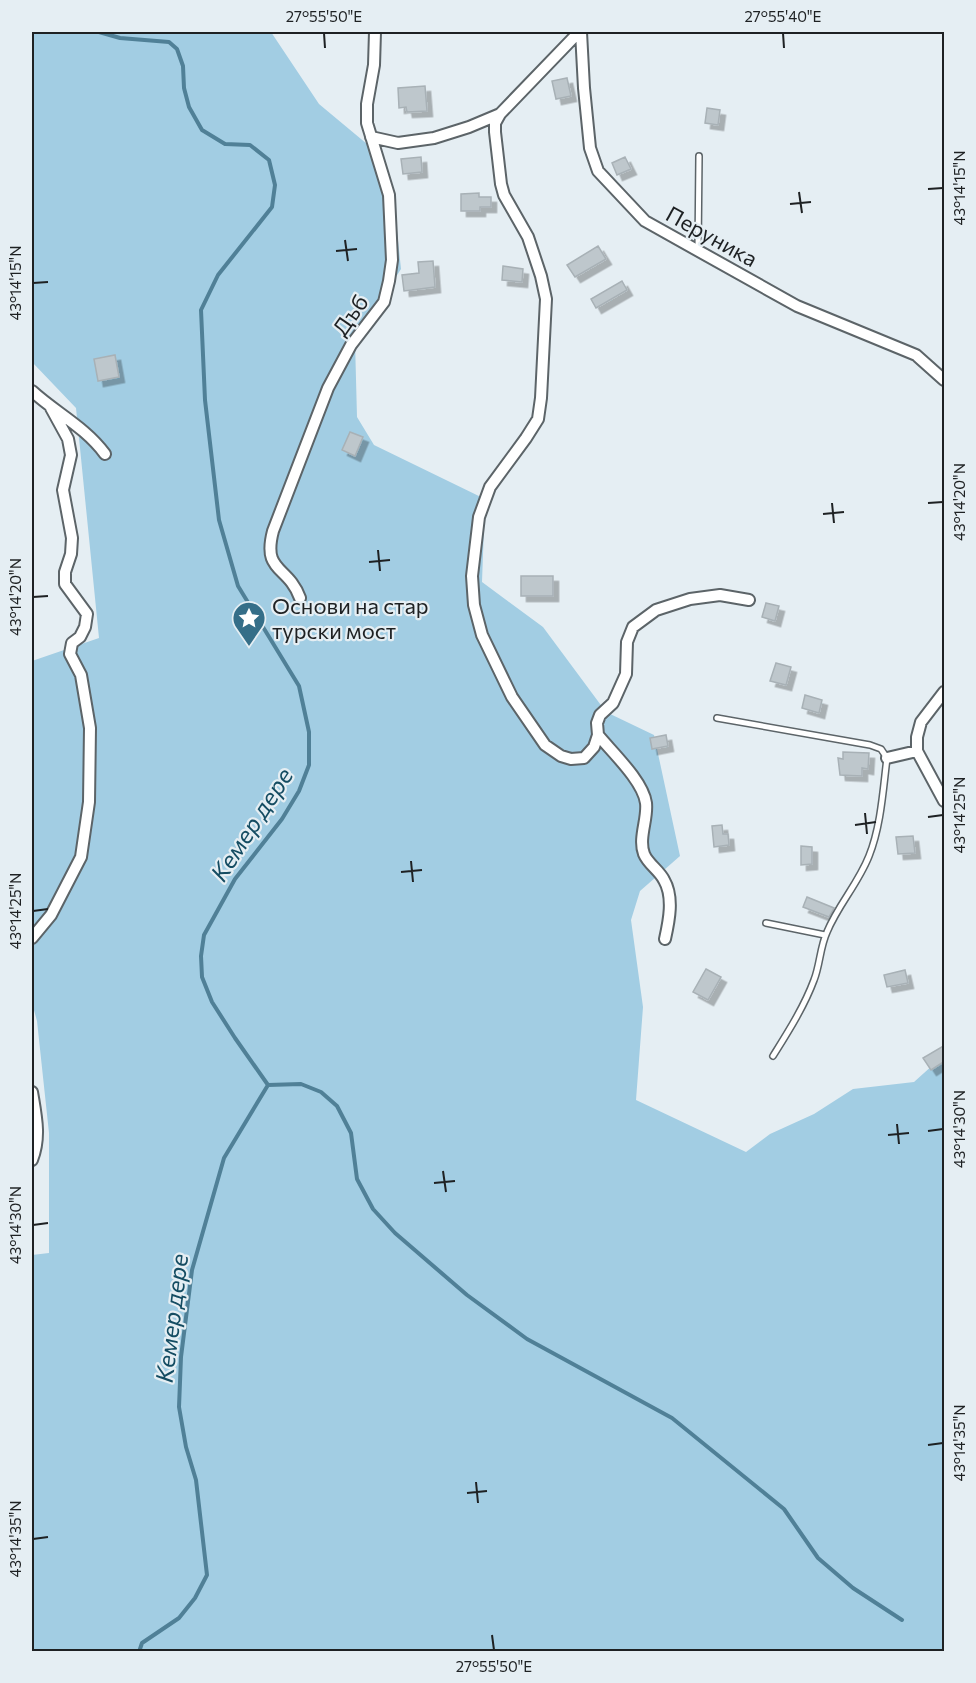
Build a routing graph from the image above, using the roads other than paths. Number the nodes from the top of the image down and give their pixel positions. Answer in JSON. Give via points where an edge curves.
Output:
{"nodes":[{"id":1,"x":375,"y":32,"type":"edge"},
{"id":2,"x":580,"y":32,"type":"edge"},
{"id":3,"x":500,"y":114,"type":"junction"},
{"id":4,"x":371,"y":137,"type":"junction"},
{"id":5,"x":699,"y":156,"type":"dead end"},
{"id":6,"x":698,"y":251,"type":"junction"},
{"id":7,"x":945,"y":380,"type":"edge"},
{"id":8,"x":32,"y":391,"type":"edge"},
{"id":9,"x":51,"y":408,"type":"junction"},
{"id":10,"x":105,"y":454,"type":"dead end"},
{"id":11,"x":300,"y":598,"type":"dead end"},
{"id":12,"x":749,"y":600,"type":"dead end"},
{"id":13,"x":945,"y":692,"type":"edge"},
{"id":14,"x":717,"y":718,"type":"dead end"},
{"id":15,"x":598,"y":735,"type":"junction"},
{"id":16,"x":917,"y":751,"type":"junction"},
{"id":17,"x":887,"y":758,"type":"junction"},
{"id":18,"x":945,"y":801,"type":"edge"},
{"id":19,"x":766,"y":923,"type":"dead end"},
{"id":20,"x":825,"y":935,"type":"junction"},
{"id":21,"x":32,"y":938,"type":"edge"},
{"id":22,"x":665,"y":939,"type":"dead end"},
{"id":23,"x":773,"y":1056,"type":"dead end"},
{"id":24,"x":32,"y":1092,"type":"edge"},
{"id":25,"x":32,"y":1160,"type":"edge"}],
"edges":[{"from":1,"to":4,"type":"street","name":"Дъб","via":[[367,104]]},
{"from":2,"to":3,"type":"street"},
{"from":2,"to":6,"type":"street","name":"Перуника","via":[[590,148],[598,171],[645,221]]},
{"from":3,"to":4,"type":"street","via":[[434,138],[398,143]]},
{"from":3,"to":15,"type":"street","via":[[495,132],[501,184],[528,237],[546,299],[542,387],[538,419],[490,487],[479,517],[472,576],[474,605],[482,635],[512,697],[544,745],[561,756],[584,758]]},
{"from":4,"to":11,"type":"street","name":"Дъб","via":[[389,195],[389,281],[384,302],[351,345],[328,388],[269,545],[270,558],[296,587]]},
{"from":5,"to":6,"type":"lane"},
{"from":6,"to":7,"type":"street","name":"Перуника","via":[[797,306],[916,355]]},
{"from":8,"to":9,"type":"street"},
{"from":9,"to":10,"type":"street","via":[[86,432]]},
{"from":9,"to":21,"type":"street","via":[[68,439],[71,455],[63,490],[72,538],[65,584],[87,614],[85,627],[72,643],[70,654],[81,675],[90,728],[89,802],[81,857],[51,915]]},
{"from":12,"to":15,"type":"street","via":[[720,595],[690,599],[656,610],[633,627],[627,642],[626,674],[613,703],[600,715]]},
{"from":13,"to":16,"type":"street","via":[[921,722]]},
{"from":14,"to":17,"type":"lane","via":[[870,745],[882,749]]},
{"from":15,"to":22,"type":"street","via":[[640,786],[646,801],[644,854],[664,880],[669,896]]},
{"from":16,"to":17,"type":"street"},
{"from":16,"to":18,"type":"street"},
{"from":17,"to":20,"type":"lane","via":[[870,855]]},
{"from":19,"to":20,"type":"lane"},
{"from":20,"to":23,"type":"lane","via":[[815,979]]},
{"from":24,"to":25,"type":"street","via":[[38,1124]]}]}
